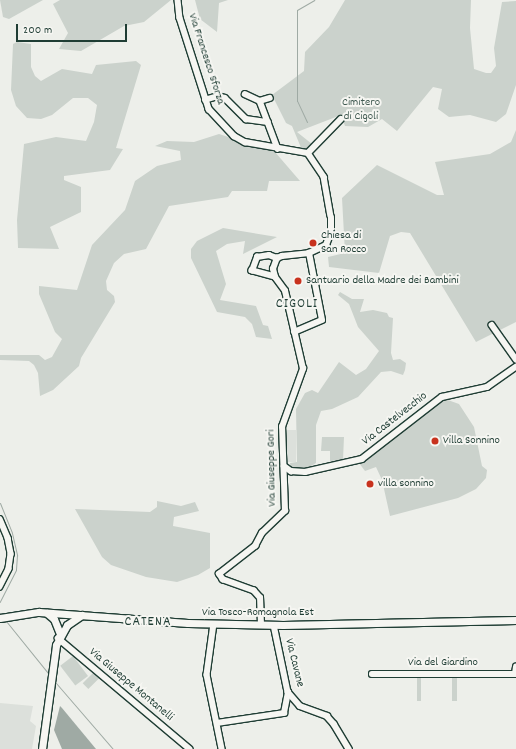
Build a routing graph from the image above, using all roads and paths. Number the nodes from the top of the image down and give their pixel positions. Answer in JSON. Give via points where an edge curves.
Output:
{"nodes":[{"id":1,"x":178,"y":0,"type":"edge"},
{"id":2,"x":245,"y":94,"type":"dead end"},
{"id":3,"x":270,"y":98,"type":"dead end"},
{"id":4,"x":205,"y":100,"type":"junction"},
{"id":5,"x":260,"y":101,"type":"junction"},
{"id":6,"x":341,"y":119,"type":"dead end"},
{"id":7,"x":268,"y":122,"type":"junction"},
{"id":8,"x":278,"y":149,"type":"junction"},
{"id":9,"x":308,"y":153,"type":"junction"},
{"id":10,"x":309,"y":253,"type":"junction"},
{"id":11,"x":277,"y":258,"type":"junction"},
{"id":12,"x":275,"y":277,"type":"junction"},
{"id":13,"x":492,"y":325,"type":"dead end"},
{"id":14,"x":294,"y":332,"type":"junction"},
{"id":15,"x":516,"y":358,"type":"edge"},
{"id":16,"x":516,"y":367,"type":"edge"},
{"id":17,"x":284,"y":466,"type":"junction"},
{"id":18,"x":0,"y":519,"type":"edge"},
{"id":19,"x":0,"y":587,"type":"edge"},
{"id":20,"x":46,"y":613,"type":"junction"},
{"id":21,"x":63,"y":614,"type":"junction"},
{"id":22,"x":82,"y":615,"type":"junction"},
{"id":23,"x":0,"y":618,"type":"edge"},
{"id":24,"x":516,"y":620,"type":"edge"},
{"id":25,"x":214,"y":624,"type":"junction"},
{"id":26,"x":58,"y":625,"type":"junction"},
{"id":27,"x":67,"y":625,"type":"junction"},
{"id":28,"x":261,"y":625,"type":"junction"},
{"id":29,"x":274,"y":625,"type":"junction"},
{"id":30,"x":59,"y":636,"type":"junction"},
{"id":31,"x":516,"y":667,"type":"edge"},
{"id":32,"x":372,"y":674,"type":"dead end"},
{"id":33,"x":515,"y":674,"type":"edge"},
{"id":34,"x":288,"y":692,"type":"junction"},
{"id":35,"x":216,"y":723,"type":"junction"},
{"id":36,"x":42,"y":749,"type":"edge"},
{"id":37,"x":190,"y":749,"type":"edge"},
{"id":38,"x":222,"y":749,"type":"edge"},
{"id":39,"x":349,"y":749,"type":"edge"}],
"edges":[{"from":1,"to":4,"type":"street","name":"Via Francesco Sforza","via":[[180,18]]},
{"from":2,"to":5,"type":"street"},
{"from":3,"to":5,"type":"street"},
{"from":4,"to":7,"type":"street","via":[[218,96],[225,98],[246,119]]},
{"from":4,"to":8,"type":"street","name":"Via Francesco Sforza","via":[[209,109],[234,136],[256,146]]},
{"from":5,"to":7,"type":"street"},
{"from":6,"to":9,"type":"street"},
{"from":7,"to":8,"type":"street"},
{"from":8,"to":9,"type":"street","name":"Via Francesco Sforza"},
{"from":9,"to":10,"type":"street","via":[[324,177],[331,214],[328,242]]},
{"from":10,"to":11,"type":"street"},
{"from":10,"to":14,"type":"street","via":[[322,316],[318,323]]},
{"from":11,"to":12,"type":"street","via":[[272,269]]},
{"from":11,"to":12,"type":"street","via":[[269,255],[257,257],[252,271]]},
{"from":12,"to":14,"type":"street","name":"Via Giuseppe Gori","via":[[285,291]]},
{"from":13,"to":15,"type":"street"},
{"from":14,"to":17,"type":"street","name":"Via Giuseppe Gori","via":[[303,369],[282,427]]},
{"from":16,"to":17,"type":"street","name":"Via Castelvecchio","via":[[487,387],[442,397],[362,459],[305,472],[291,471]]},
{"from":17,"to":28,"type":"street","name":"Via Giuseppe Gori","via":[[285,511],[262,533],[255,546],[219,574],[223,580],[254,591],[260,598]]},
{"from":18,"to":19,"type":"street","via":[[11,554],[9,569]]},
{"from":20,"to":21,"type":"main road","name":"Via Tosco-Romagnola Est"},
{"from":20,"to":23,"type":"main road","name":"Via Tosco-Romagnola Est","via":[[24,613]]},
{"from":20,"to":26,"type":"main road"},
{"from":21,"to":22,"type":"main road","name":"Via Tosco-Romagnola Est"},
{"from":21,"to":26,"type":"main road"},
{"from":21,"to":27,"type":"main road"},
{"from":22,"to":25,"type":"main road","name":"Via Tosco-Romagnola Est"},
{"from":22,"to":27,"type":"main road"},
{"from":24,"to":29,"type":"main road","name":"Via Tosco-Romagnola Est"},
{"from":25,"to":28,"type":"main road","name":"Via Tosco-Romagnola Est"},
{"from":25,"to":35,"type":"street","via":[[207,675]]},
{"from":26,"to":30,"type":"main road"},
{"from":27,"to":30,"type":"main road"},
{"from":28,"to":29,"type":"main road","name":"Via Tosco-Romagnola Est"},
{"from":29,"to":34,"type":"street","name":"Via Cavane"},
{"from":30,"to":36,"type":"main road"},
{"from":30,"to":37,"type":"street","name":"Via Giuseppe Montanelli"},
{"from":31,"to":33,"type":"street","name":"Via del Giardino"},
{"from":32,"to":33,"type":"street","name":"Via del Giardino"},
{"from":34,"to":35,"type":"street","via":[[284,714]]},
{"from":34,"to":39,"type":"street","name":"Via Cavane","via":[[300,706],[327,716]]},
{"from":35,"to":38,"type":"street"}]}
